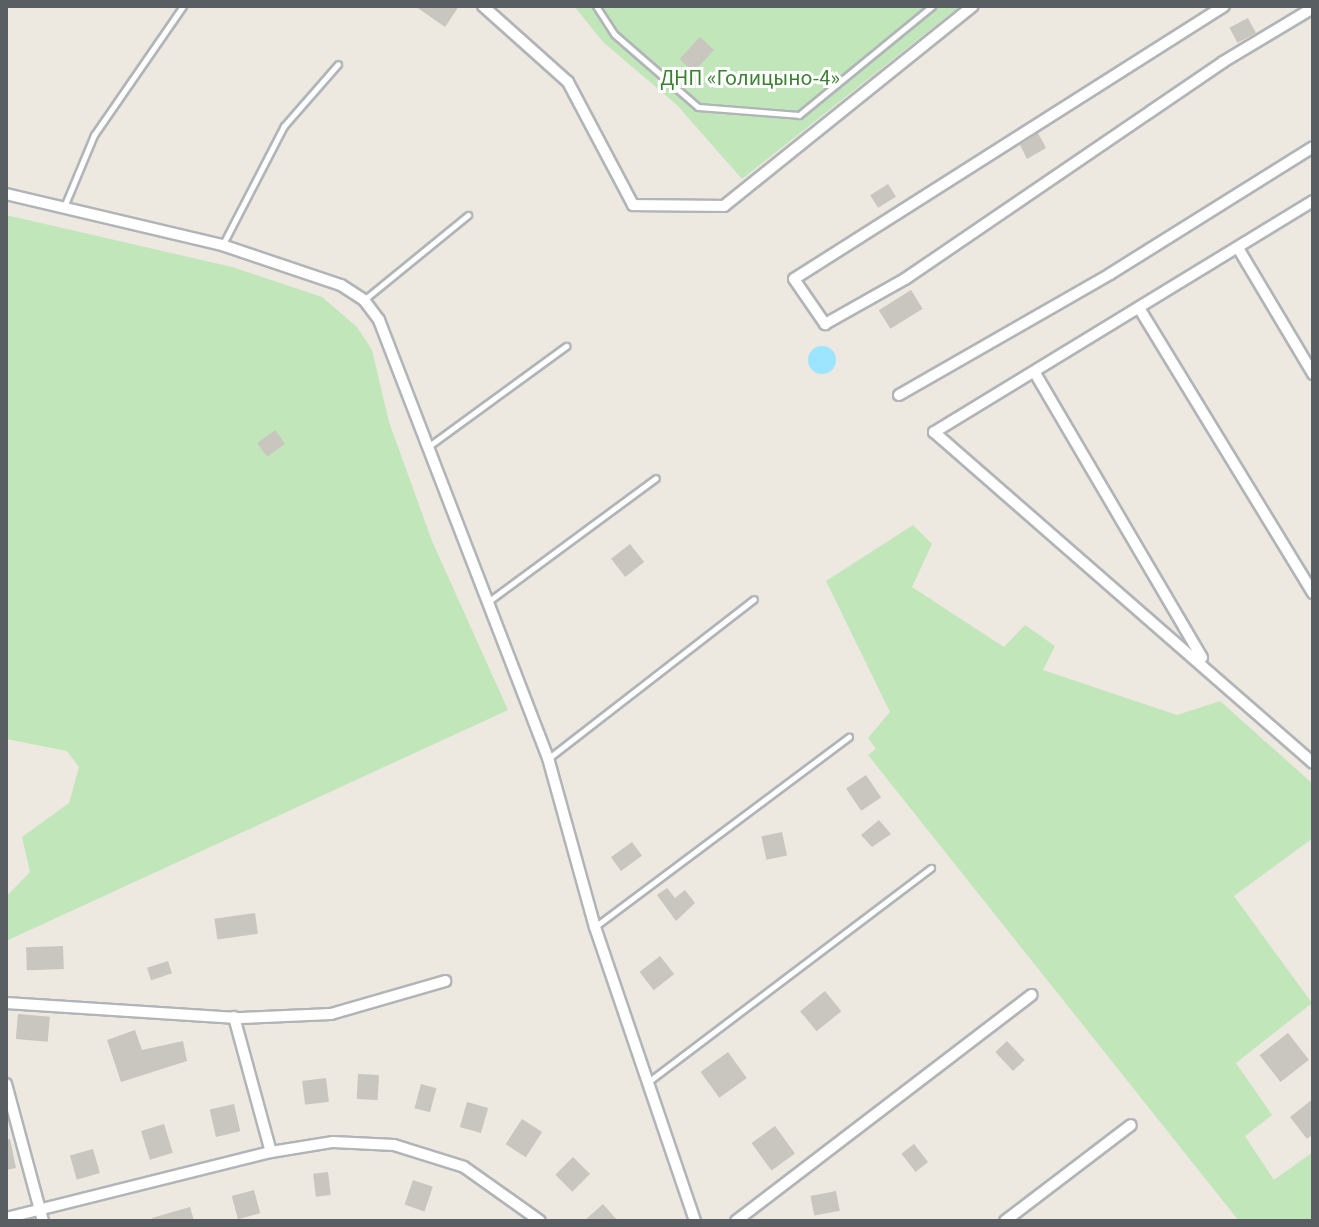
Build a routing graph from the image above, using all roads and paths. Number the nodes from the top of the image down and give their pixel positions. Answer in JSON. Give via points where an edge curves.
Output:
{"nodes":[{"id":1,"x":183,"y":6,"type":"edge"},
{"id":2,"x":483,"y":6,"type":"edge"},
{"id":3,"x":596,"y":6,"type":"edge"},
{"id":4,"x":932,"y":6,"type":"edge"},
{"id":5,"x":973,"y":6,"type":"edge"},
{"id":6,"x":1224,"y":6,"type":"edge"},
{"id":7,"x":1313,"y":8,"type":"edge"},
{"id":8,"x":338,"y":64,"type":"dead end"},
{"id":9,"x":1313,"y":147,"type":"edge"},
{"id":10,"x":6,"y":194,"type":"edge"},
{"id":11,"x":1313,"y":201,"type":"edge"},
{"id":12,"x":63,"y":208,"type":"junction"},
{"id":13,"x":468,"y":215,"type":"dead end"},
{"id":14,"x":222,"y":245,"type":"junction"},
{"id":15,"x":1238,"y":248,"type":"junction"},
{"id":16,"x":364,"y":300,"type":"junction"},
{"id":17,"x":1139,"y":308,"type":"junction"},
{"id":18,"x":566,"y":346,"type":"dead end"},
{"id":19,"x":1035,"y":373,"type":"junction"},
{"id":20,"x":1313,"y":374,"type":"edge"},
{"id":21,"x":899,"y":395,"type":"dead end"},
{"id":22,"x":425,"y":449,"type":"junction"},
{"id":23,"x":656,"y":478,"type":"dead end"},
{"id":24,"x":1313,"y":593,"type":"edge"},
{"id":25,"x":754,"y":599,"type":"dead end"},
{"id":26,"x":485,"y":604,"type":"junction"},
{"id":27,"x":1207,"y":666,"type":"junction"},
{"id":28,"x":849,"y":737,"type":"dead end"},
{"id":29,"x":548,"y":758,"type":"junction"},
{"id":30,"x":1313,"y":763,"type":"edge"},
{"id":31,"x":931,"y":868,"type":"dead end"},
{"id":32,"x":595,"y":927,"type":"junction"},
{"id":33,"x":445,"y":981,"type":"dead end"},
{"id":34,"x":1032,"y":995,"type":"dead end"},
{"id":35,"x":6,"y":1003,"type":"edge"},
{"id":36,"x":234,"y":1017,"type":"junction"},
{"id":37,"x":647,"y":1083,"type":"junction"},
{"id":38,"x":6,"y":1084,"type":"edge"},
{"id":39,"x":1131,"y":1125,"type":"dead end"},
{"id":40,"x":271,"y":1152,"type":"junction"},
{"id":41,"x":42,"y":1217,"type":"edge"},
{"id":42,"x":6,"y":1218,"type":"edge"},
{"id":43,"x":540,"y":1221,"type":"edge"},
{"id":44,"x":695,"y":1221,"type":"edge"},
{"id":45,"x":736,"y":1221,"type":"edge"},
{"id":46,"x":1005,"y":1221,"type":"edge"}],
"edges":[{"from":1,"to":12,"type":"lane","via":[[94,135]]},
{"from":2,"to":5,"type":"street","via":[[568,82],[633,205],[724,206]]},
{"from":3,"to":4,"type":"lane","via":[[614,34],[698,107],[799,115]]},
{"from":6,"to":7,"type":"street","via":[[794,279],[825,324],[905,279],[1223,62]]},
{"from":8,"to":14,"type":"lane","via":[[284,126]]},
{"from":9,"to":21,"type":"street","via":[[1110,274]]},
{"from":10,"to":12,"type":"street"},
{"from":11,"to":15,"type":"street"},
{"from":12,"to":14,"type":"street"},
{"from":13,"to":16,"type":"lane"},
{"from":14,"to":16,"type":"street","via":[[341,285]]},
{"from":15,"to":17,"type":"street"},
{"from":15,"to":20,"type":"street"},
{"from":16,"to":22,"type":"street","via":[[379,320]]},
{"from":17,"to":19,"type":"street"},
{"from":17,"to":24,"type":"street"},
{"from":18,"to":22,"type":"lane"},
{"from":19,"to":27,"type":"street"},
{"from":19,"to":27,"type":"street","via":[[934,432]]},
{"from":22,"to":26,"type":"street"},
{"from":23,"to":26,"type":"lane"},
{"from":25,"to":29,"type":"lane"},
{"from":26,"to":29,"type":"street"},
{"from":27,"to":30,"type":"street"},
{"from":28,"to":32,"type":"lane"},
{"from":29,"to":32,"type":"street"},
{"from":31,"to":37,"type":"lane"},
{"from":32,"to":37,"type":"street"},
{"from":33,"to":36,"type":"street","via":[[331,1014]]},
{"from":34,"to":45,"type":"street"},
{"from":35,"to":36,"type":"street"},
{"from":36,"to":40,"type":"street"},
{"from":37,"to":44,"type":"street"},
{"from":38,"to":41,"type":"street"},
{"from":39,"to":46,"type":"street"},
{"from":40,"to":41,"type":"street"},
{"from":40,"to":43,"type":"street","via":[[333,1142],[394,1145],[464,1167]]},
{"from":41,"to":42,"type":"street"}]}
